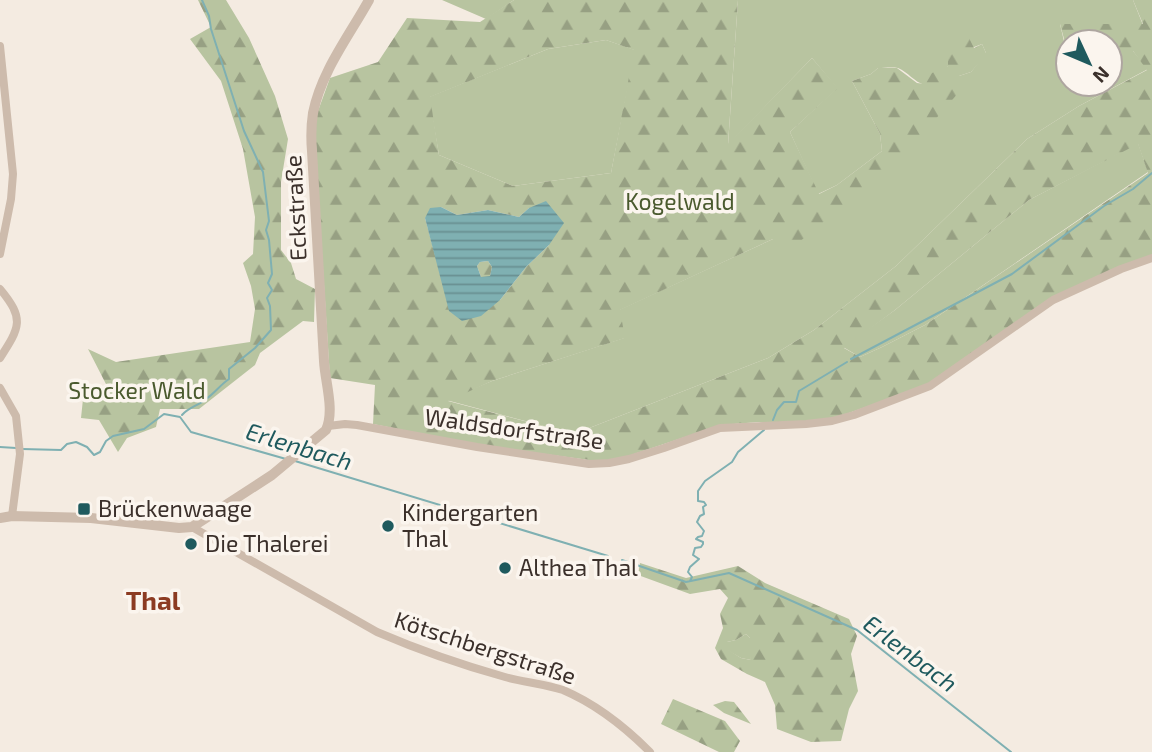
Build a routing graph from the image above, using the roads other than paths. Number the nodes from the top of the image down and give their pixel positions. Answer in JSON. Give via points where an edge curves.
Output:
{"nodes":[{"id":1,"x":369,"y":0,"type":"edge"},
{"id":2,"x":0,"y":46,"type":"edge"},
{"id":3,"x":0,"y":254,"type":"edge"},
{"id":4,"x":1152,"y":258,"type":"edge"},
{"id":5,"x":0,"y":289,"type":"edge"},
{"id":6,"x":0,"y":358,"type":"edge"},
{"id":7,"x":0,"y":388,"type":"edge"},
{"id":8,"x":328,"y":426,"type":"junction"},
{"id":9,"x":12,"y":516,"type":"junction"},
{"id":10,"x":0,"y":517,"type":"edge"},
{"id":11,"x":192,"y":527,"type":"junction"},
{"id":12,"x":650,"y":752,"type":"edge"}],
"edges":[{"from":1,"to":8,"type":"street","name":"Eckstraße","via":[[324,79],[313,110]]},
{"from":2,"to":3,"type":"street","via":[[13,174]]},
{"from":4,"to":8,"type":"street","name":"Waldsdorfstraße","via":[[1053,300],[930,386],[832,421],[720,428],[629,458],[589,464],[357,425]]},
{"from":5,"to":6,"type":"street","via":[[13,304],[18,321]]},
{"from":7,"to":9,"type":"street","via":[[16,416],[19,443]]},
{"from":8,"to":11,"type":"street","via":[[272,475]]},
{"from":9,"to":10,"type":"street"},
{"from":9,"to":11,"type":"street"},
{"from":11,"to":12,"type":"street","name":"Kötschbergstraße","via":[[377,632],[479,670],[570,694],[616,721]]}]}
